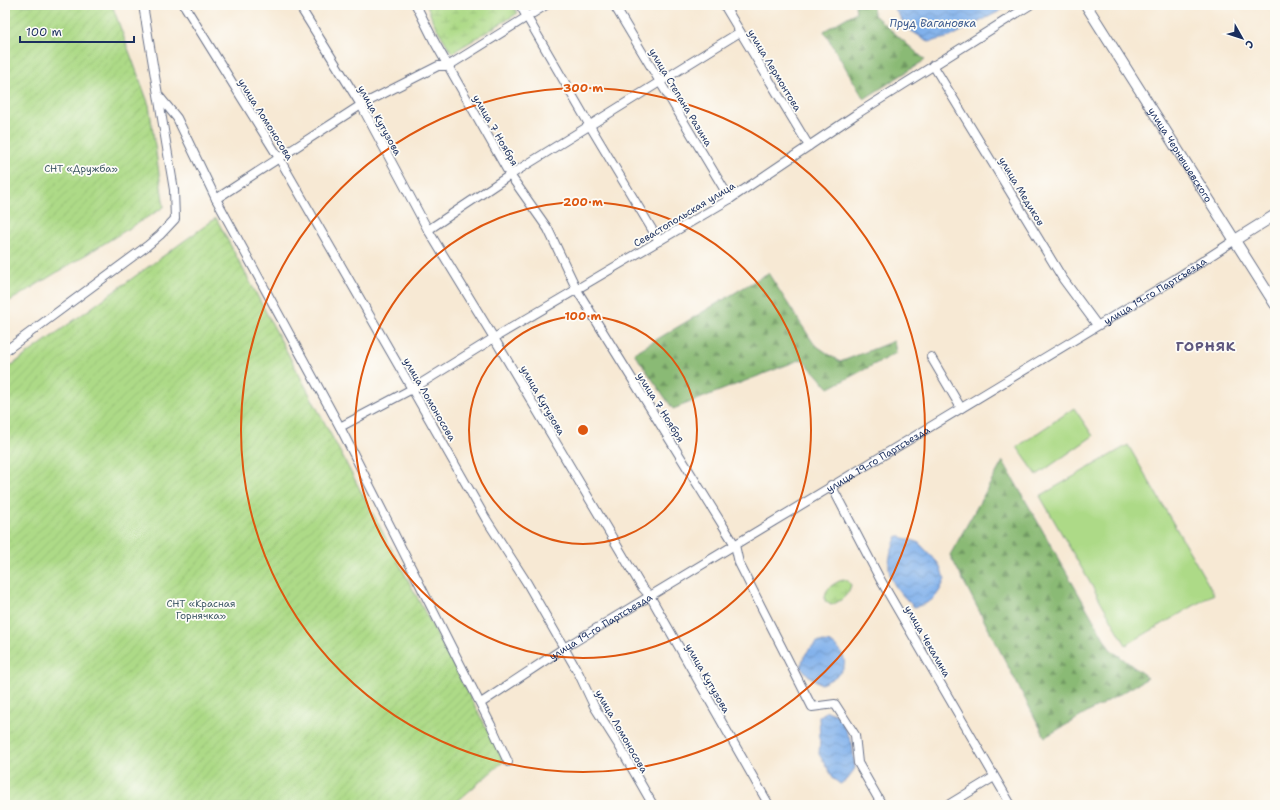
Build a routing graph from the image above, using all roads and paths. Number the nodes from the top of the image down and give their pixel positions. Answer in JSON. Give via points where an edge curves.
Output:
{"nodes":[{"id":1,"x":143,"y":5,"type":"edge"},
{"id":2,"x":184,"y":5,"type":"edge"},
{"id":3,"x":300,"y":5,"type":"edge"},
{"id":4,"x":416,"y":5,"type":"edge"},
{"id":5,"x":520,"y":5,"type":"edge"},
{"id":6,"x":546,"y":5,"type":"edge"},
{"id":7,"x":614,"y":5,"type":"edge"},
{"id":8,"x":724,"y":5,"type":"edge"},
{"id":9,"x":1030,"y":5,"type":"edge"},
{"id":10,"x":1086,"y":5,"type":"edge"},
{"id":11,"x":527,"y":17,"type":"junction"},
{"id":12,"x":740,"y":32,"type":"junction"},
{"id":13,"x":933,"y":65,"type":"junction"},
{"id":14,"x":448,"y":66,"type":"junction"},
{"id":15,"x":661,"y":82,"type":"junction"},
{"id":16,"x":159,"y":96,"type":"junction"},
{"id":17,"x":361,"y":106,"type":"junction"},
{"id":18,"x":590,"y":126,"type":"junction"},
{"id":19,"x":809,"y":146,"type":"junction"},
{"id":20,"x":279,"y":158,"type":"junction"},
{"id":21,"x":510,"y":175,"type":"junction"},
{"id":22,"x":216,"y":199,"type":"junction"},
{"id":23,"x":730,"y":199,"type":"junction"},
{"id":24,"x":1275,"y":215,"type":"edge"},
{"id":25,"x":428,"y":230,"type":"junction"},
{"id":26,"x":1235,"y":240,"type":"junction"},
{"id":27,"x":659,"y":241,"type":"junction"},
{"id":28,"x":577,"y":290,"type":"junction"},
{"id":29,"x":1275,"y":304,"type":"edge"},
{"id":30,"x":1097,"y":325,"type":"junction"},
{"id":31,"x":494,"y":338,"type":"junction"},
{"id":32,"x":5,"y":350,"type":"edge"},
{"id":33,"x":930,"y":357,"type":"dead end"},
{"id":34,"x":412,"y":388,"type":"junction"},
{"id":35,"x":961,"y":408,"type":"junction"},
{"id":36,"x":340,"y":427,"type":"junction"},
{"id":37,"x":831,"y":485,"type":"junction"},
{"id":38,"x":735,"y":545,"type":"junction"},
{"id":39,"x":650,"y":596,"type":"junction"},
{"id":40,"x":564,"y":648,"type":"junction"},
{"id":41,"x":481,"y":703,"type":"junction"},
{"id":42,"x":508,"y":762,"type":"dead end"},
{"id":43,"x":994,"y":776,"type":"junction"},
{"id":44,"x":653,"y":805,"type":"edge"},
{"id":45,"x":768,"y":805,"type":"edge"},
{"id":46,"x":882,"y":805,"type":"edge"},
{"id":47,"x":948,"y":805,"type":"edge"},
{"id":48,"x":1011,"y":805,"type":"edge"}],
"edges":[{"from":1,"to":16,"type":"street"},
{"from":2,"to":20,"type":"street","name":"улица Ломоносова"},
{"from":3,"to":17,"type":"street","name":"улица Кутузова"},
{"from":4,"to":14,"type":"street","name":"улица 7 Ноября"},
{"from":5,"to":11,"type":"street"},
{"from":6,"to":11,"type":"street"},
{"from":7,"to":15,"type":"street","name":"улица Степана Разина"},
{"from":8,"to":12,"type":"street","name":"улица Лермонтова"},
{"from":9,"to":13,"type":"street","name":"Севастопольская улица"},
{"from":10,"to":26,"type":"street","name":"улица Чернышевского"},
{"from":11,"to":14,"type":"street"},
{"from":11,"to":18,"type":"street"},
{"from":12,"to":15,"type":"street"},
{"from":12,"to":19,"type":"street","name":"улица Лермонтова"},
{"from":13,"to":19,"type":"street","name":"Севастопольская улица"},
{"from":13,"to":30,"type":"street","name":"улица Медиков","via":[[1063,279]]},
{"from":14,"to":17,"type":"street","via":[[438,66]]},
{"from":14,"to":21,"type":"street","name":"улица 7 Ноября"},
{"from":15,"to":18,"type":"street"},
{"from":15,"to":23,"type":"street","name":"улица Степана Разина"},
{"from":16,"to":22,"type":"street","via":[[177,118]]},
{"from":16,"to":32,"type":"street","via":[[174,190],[175,219],[147,246]]},
{"from":17,"to":20,"type":"street"},
{"from":17,"to":25,"type":"street","name":"улица Кутузова"},
{"from":18,"to":21,"type":"street"},
{"from":18,"to":27,"type":"street"},
{"from":19,"to":23,"type":"street","name":"Севастопольская улица"},
{"from":20,"to":22,"type":"street"},
{"from":20,"to":34,"type":"street","name":"улица Ломоносова"},
{"from":21,"to":25,"type":"street"},
{"from":21,"to":28,"type":"street","name":"улица 7 Ноября","via":[[548,229]]},
{"from":22,"to":36,"type":"street"},
{"from":23,"to":27,"type":"street","name":"Севастопольская улица"},
{"from":24,"to":26,"type":"street","name":"улица 19-го Партсъезда"},
{"from":25,"to":31,"type":"street","name":"улица Кутузова"},
{"from":26,"to":29,"type":"street","name":"улица Чернышевского"},
{"from":26,"to":30,"type":"street","name":"улица 19-го Партсъезда"},
{"from":27,"to":28,"type":"street","name":"Севастопольская улица"},
{"from":28,"to":31,"type":"street","name":"Севастопольская улица"},
{"from":28,"to":38,"type":"street","name":"улица 7 Ноября"},
{"from":30,"to":35,"type":"street","name":"улица 19-го Партсъезда"},
{"from":31,"to":34,"type":"street","name":"Севастопольская улица"},
{"from":31,"to":39,"type":"street","name":"улица Кутузова","via":[[640,586]]},
{"from":33,"to":35,"type":"street"},
{"from":34,"to":36,"type":"street","name":"Севастопольская улица"},
{"from":34,"to":40,"type":"street","name":"улица Ломоносова","via":[[486,519]]},
{"from":35,"to":37,"type":"street","name":"улица 19-го Партсъезда"},
{"from":36,"to":41,"type":"street"},
{"from":37,"to":38,"type":"street","name":"улица 19-го Партсъезда"},
{"from":37,"to":43,"type":"street","name":"улица Чекалина","via":[[880,579]]},
{"from":38,"to":39,"type":"street","name":"улица 19-го Партсъезда"},
{"from":38,"to":46,"type":"street","name":"улица 7 Ноября","via":[[739,563],[812,707],[835,704],[855,735],[858,763]]},
{"from":39,"to":40,"type":"street","name":"улица 19-го Партсъезда"},
{"from":39,"to":45,"type":"street","name":"улица Кутузова"},
{"from":40,"to":41,"type":"street","name":"улица 19-го Партсъезда"},
{"from":40,"to":44,"type":"street","name":"улица Ломоносова","via":[[594,706]]},
{"from":41,"to":42,"type":"street"},
{"from":43,"to":47,"type":"street"},
{"from":43,"to":48,"type":"street","name":"улица Чекалина"}]}
